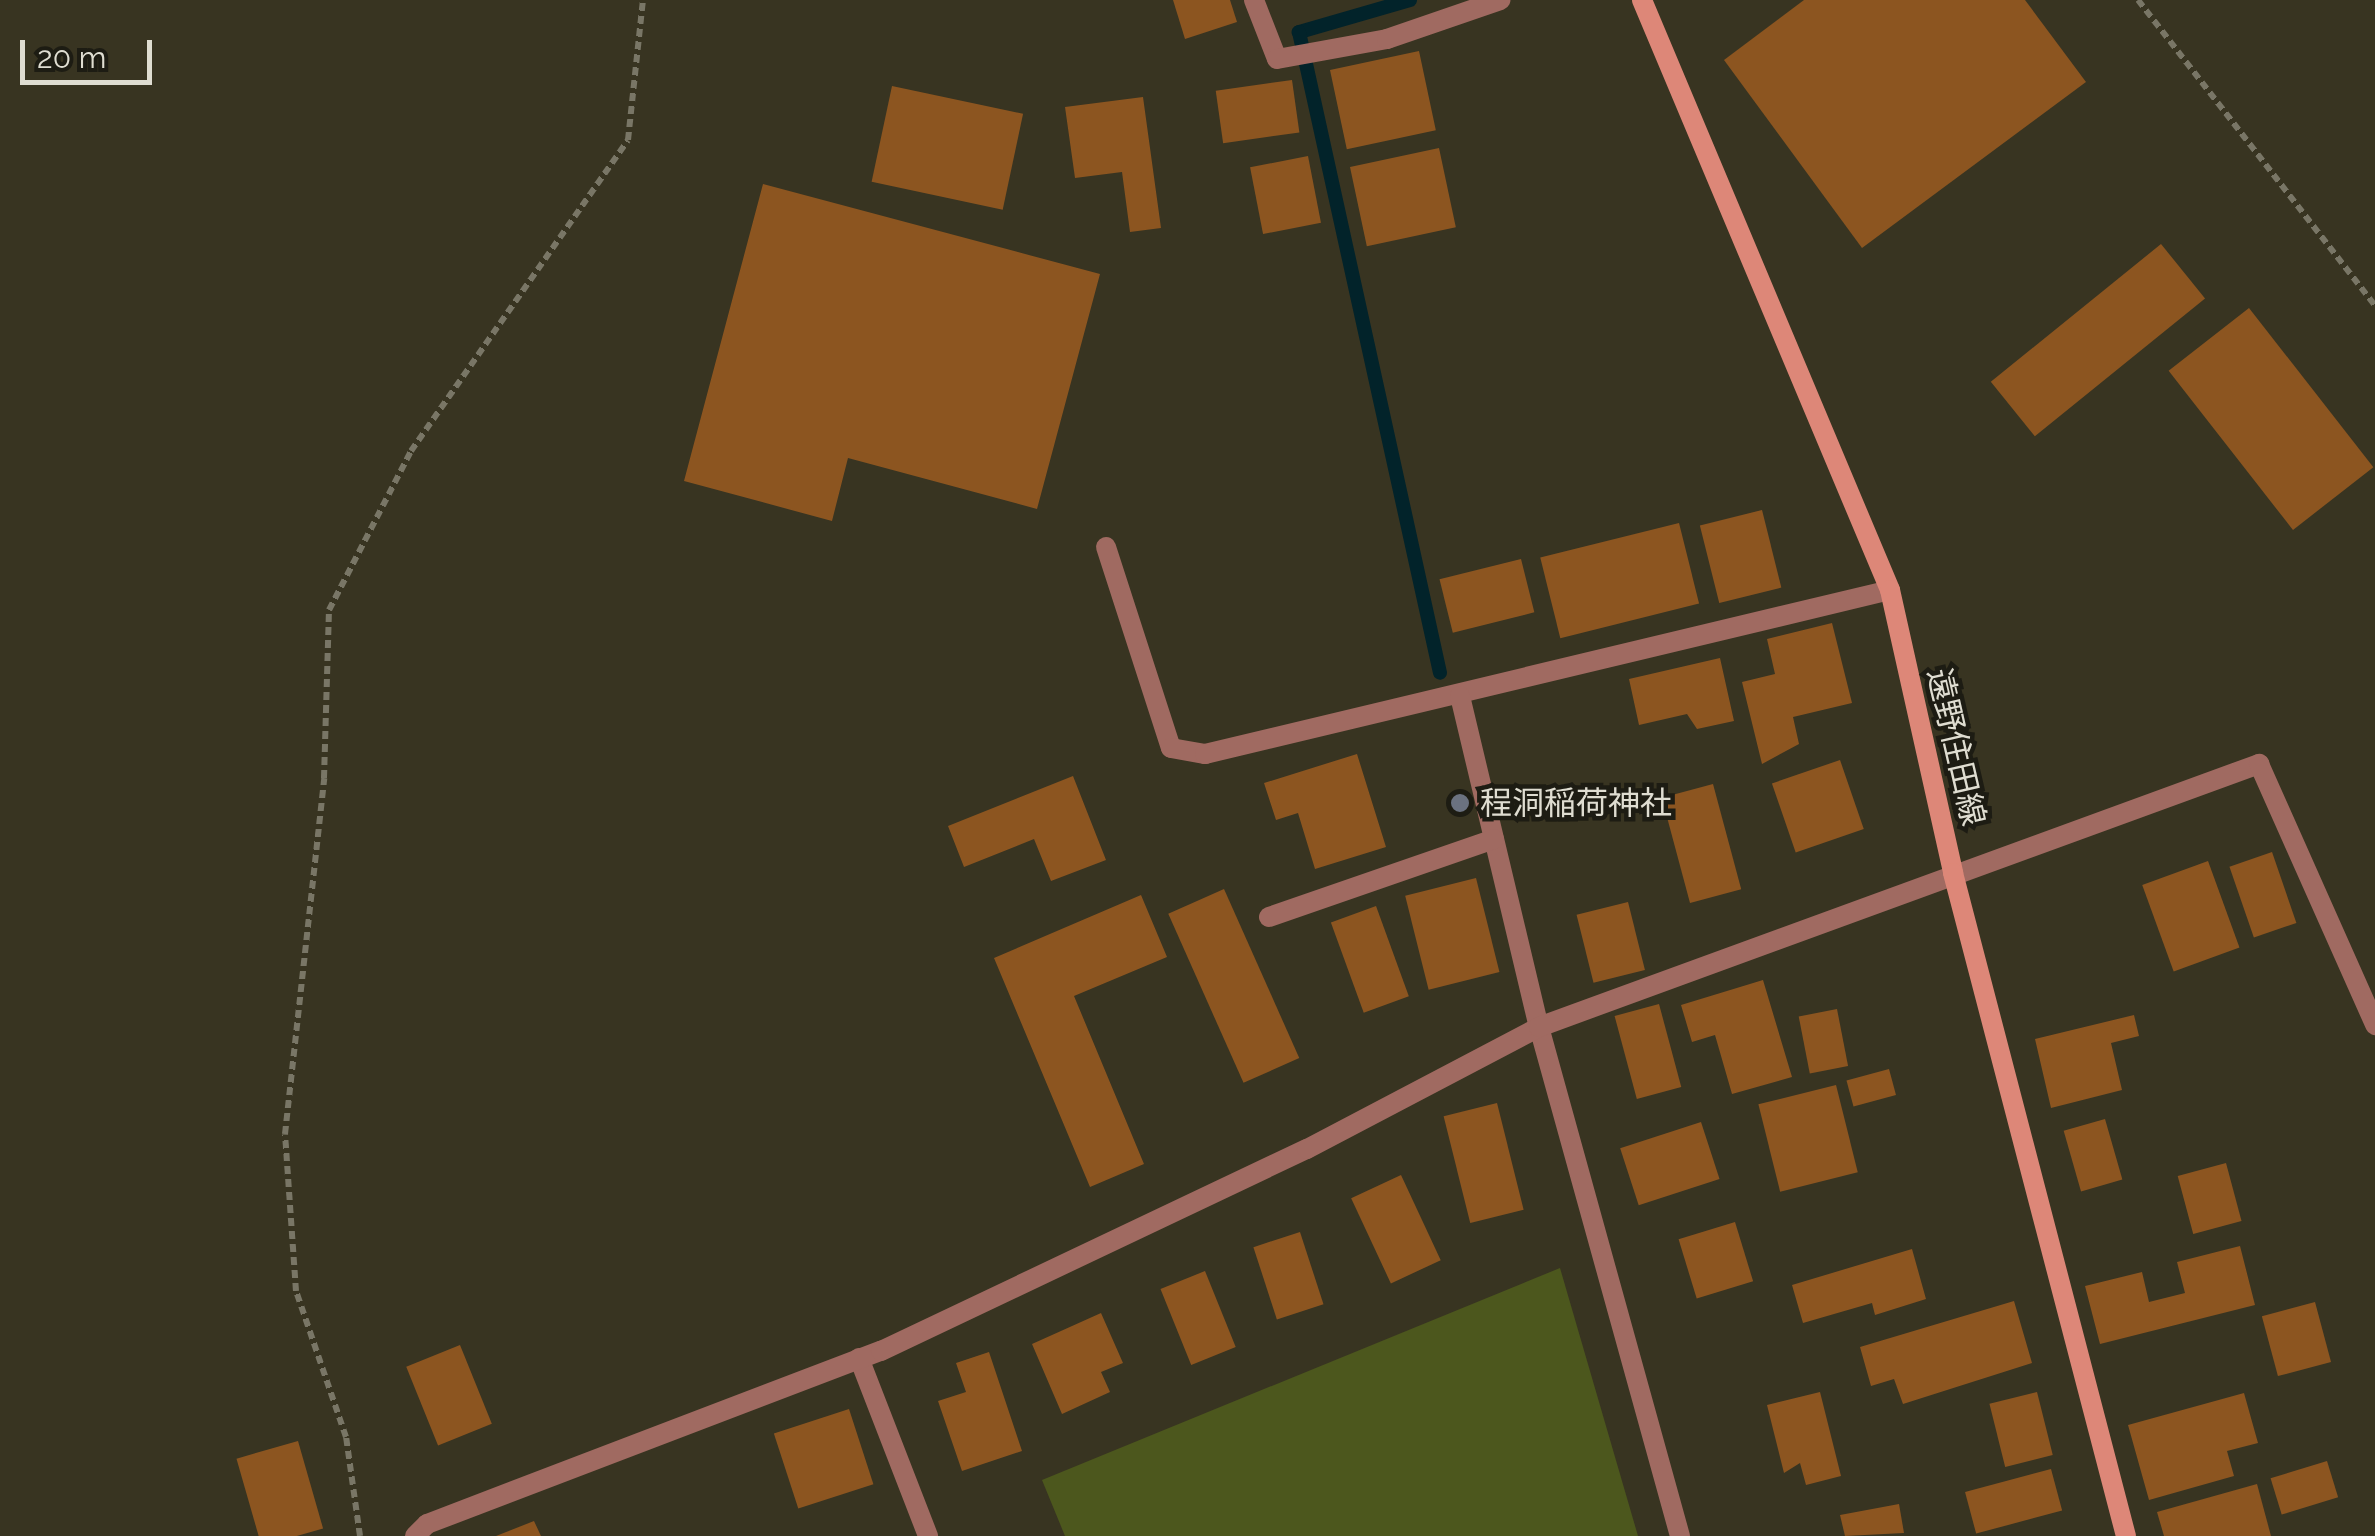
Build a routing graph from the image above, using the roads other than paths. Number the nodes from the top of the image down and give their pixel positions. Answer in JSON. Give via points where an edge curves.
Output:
{"nodes":[{"id":1,"x":1254,"y":0,"type":"edge"},
{"id":2,"x":1500,"y":0,"type":"edge"},
{"id":3,"x":1642,"y":0,"type":"edge"},
{"id":4,"x":1106,"y":547,"type":"dead end"},
{"id":5,"x":1890,"y":590,"type":"junction"},
{"id":6,"x":1460,"y":696,"type":"junction"},
{"id":7,"x":1494,"y":839,"type":"junction"},
{"id":8,"x":1954,"y":873,"type":"junction"},
{"id":9,"x":1269,"y":917,"type":"dead end"},
{"id":10,"x":2375,"y":1025,"type":"edge"},
{"id":11,"x":1539,"y":1027,"type":"junction"},
{"id":12,"x":860,"y":1358,"type":"junction"},
{"id":13,"x":415,"y":1536,"type":"edge"},
{"id":14,"x":928,"y":1536,"type":"edge"},
{"id":15,"x":1680,"y":1536,"type":"edge"},
{"id":16,"x":2126,"y":1536,"type":"edge"}],
"edges":[{"from":1,"to":2,"type":"street","via":[[1277,59],[1387,39]]},
{"from":3,"to":5,"type":"main road","name":"遠野住田線"},
{"from":4,"to":6,"type":"street","via":[[1171,748],[1205,754]]},
{"from":5,"to":6,"type":"street"},
{"from":5,"to":8,"type":"main road","name":"遠野住田線"},
{"from":6,"to":7,"type":"street"},
{"from":7,"to":9,"type":"street"},
{"from":7,"to":11,"type":"street"},
{"from":8,"to":10,"type":"street","via":[[2259,764]]},
{"from":8,"to":11,"type":"street"},
{"from":8,"to":16,"type":"main road","name":"遠野住田線"},
{"from":11,"to":12,"type":"street","via":[[1307,1149]]},
{"from":11,"to":15,"type":"street"},
{"from":12,"to":13,"type":"street","via":[[428,1524]]},
{"from":12,"to":14,"type":"street"}]}
